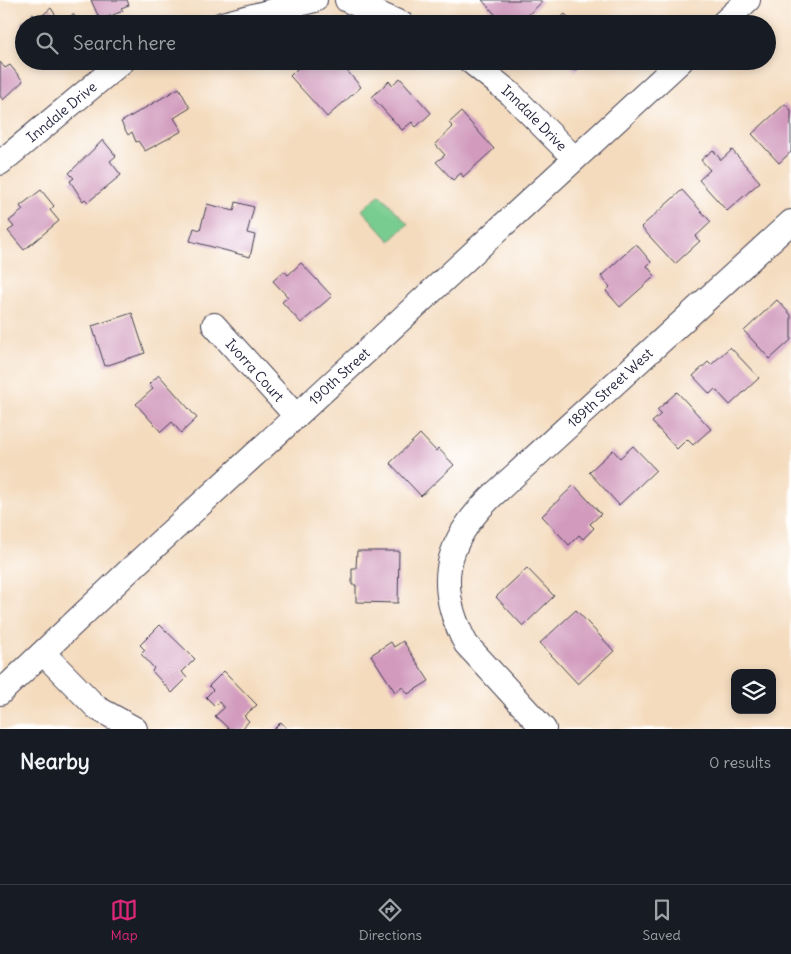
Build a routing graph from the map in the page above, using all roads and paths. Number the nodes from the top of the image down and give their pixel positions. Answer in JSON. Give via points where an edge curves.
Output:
{"nodes":[{"id":1,"x":314,"y":0,"type":"edge"},
{"id":2,"x":347,"y":0,"type":"edge"},
{"id":3,"x":748,"y":0,"type":"edge"},
{"id":4,"x":256,"y":15,"type":"edge"},
{"id":5,"x":381,"y":15,"type":"edge"},
{"id":6,"x":732,"y":15,"type":"edge"},
{"id":7,"x":113,"y":70,"type":"edge"},
{"id":8,"x":481,"y":70,"type":"edge"},
{"id":9,"x":671,"y":70,"type":"edge"},
{"id":10,"x":574,"y":158,"type":"junction"},
{"id":11,"x":0,"y":163,"type":"edge"},
{"id":12,"x":791,"y":222,"type":"edge"},
{"id":13,"x":214,"y":325,"type":"dead end"},
{"id":14,"x":296,"y":416,"type":"junction"},
{"id":15,"x":43,"y":653,"type":"junction"},
{"id":16,"x":0,"y":693,"type":"edge"},
{"id":17,"x":135,"y":729,"type":"edge"},
{"id":18,"x":544,"y":729,"type":"edge"}],
"edges":[{"from":1,"to":4,"type":"street"},
{"from":2,"to":5,"type":"street"},
{"from":3,"to":6,"type":"street"},
{"from":7,"to":11,"type":"street","name":"Inndale Drive"},
{"from":8,"to":10,"type":"street","name":"Inndale Drive","via":[[511,94]]},
{"from":9,"to":10,"type":"street","name":"190th Street"},
{"from":10,"to":14,"type":"street","name":"190th Street"},
{"from":12,"to":18,"type":"street","name":"189th Street West","via":[[476,511],[460,534],[448,567],[449,601],[458,629],[466,644]]},
{"from":13,"to":14,"type":"street","name":"Ivorra Court"},
{"from":14,"to":15,"type":"street","name":"190th Street"},
{"from":15,"to":16,"type":"street","name":"190th Street"},
{"from":15,"to":17,"type":"street","via":[[97,708]]}]}
